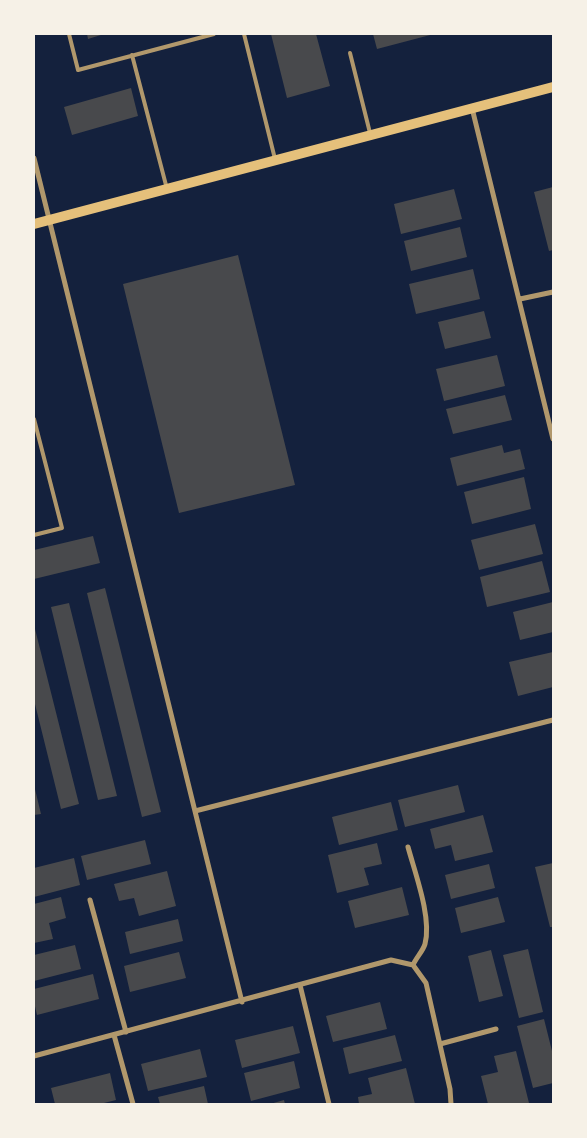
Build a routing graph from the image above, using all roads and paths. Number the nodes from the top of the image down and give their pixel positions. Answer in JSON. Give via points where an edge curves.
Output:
{"nodes":[{"id":1,"x":69,"y":34,"type":"edge"},
{"id":2,"x":214,"y":34,"type":"edge"},
{"id":3,"x":244,"y":34,"type":"edge"},
{"id":4,"x":350,"y":53,"type":"dead end"},
{"id":5,"x":132,"y":55,"type":"junction"},
{"id":6,"x":553,"y":87,"type":"edge"},
{"id":7,"x":472,"y":108,"type":"junction"},
{"id":8,"x":371,"y":136,"type":"junction"},
{"id":9,"x":34,"y":158,"type":"edge"},
{"id":10,"x":276,"y":161,"type":"junction"},
{"id":11,"x":167,"y":189,"type":"junction"},
{"id":12,"x":49,"y":220,"type":"junction"},
{"id":13,"x":34,"y":224,"type":"edge"},
{"id":14,"x":553,"y":292,"type":"edge"},
{"id":15,"x":520,"y":299,"type":"junction"},
{"id":16,"x":34,"y":419,"type":"edge"},
{"id":17,"x":553,"y":439,"type":"edge"},
{"id":18,"x":34,"y":535,"type":"edge"},
{"id":19,"x":553,"y":720,"type":"edge"},
{"id":20,"x":194,"y":811,"type":"junction"},
{"id":21,"x":408,"y":847,"type":"dead end"},
{"id":22,"x":90,"y":900,"type":"dead end"},
{"id":23,"x":413,"y":965,"type":"junction"},
{"id":24,"x":300,"y":985,"type":"junction"},
{"id":25,"x":242,"y":1002,"type":"junction"},
{"id":26,"x":496,"y":1029,"type":"dead end"},
{"id":27,"x":126,"y":1032,"type":"junction"},
{"id":28,"x":114,"y":1035,"type":"junction"},
{"id":29,"x":440,"y":1044,"type":"junction"},
{"id":30,"x":34,"y":1056,"type":"edge"},
{"id":31,"x":133,"y":1104,"type":"edge"},
{"id":32,"x":329,"y":1104,"type":"edge"},
{"id":33,"x":451,"y":1104,"type":"edge"}],
"edges":[{"from":1,"to":5,"type":"lane","via":[[78,70]]},
{"from":2,"to":5,"type":"lane"},
{"from":3,"to":10,"type":"lane"},
{"from":4,"to":8,"type":"lane"},
{"from":5,"to":11,"type":"lane"},
{"from":6,"to":7,"type":"main road"},
{"from":7,"to":8,"type":"main road"},
{"from":7,"to":15,"type":"street"},
{"from":8,"to":10,"type":"main road"},
{"from":9,"to":12,"type":"street"},
{"from":10,"to":11,"type":"main road"},
{"from":11,"to":12,"type":"main road"},
{"from":12,"to":13,"type":"main road"},
{"from":12,"to":20,"type":"street"},
{"from":14,"to":15,"type":"street"},
{"from":15,"to":17,"type":"street"},
{"from":16,"to":18,"type":"lane","via":[[62,528]]},
{"from":19,"to":20,"type":"street"},
{"from":20,"to":25,"type":"street"},
{"from":21,"to":23,"type":"street","via":[[426,923],[425,944]]},
{"from":22,"to":27,"type":"street"},
{"from":23,"to":24,"type":"street","via":[[391,960]]},
{"from":23,"to":29,"type":"street","via":[[426,983]]},
{"from":24,"to":25,"type":"street"},
{"from":24,"to":32,"type":"street"},
{"from":25,"to":27,"type":"street"},
{"from":26,"to":29,"type":"street"},
{"from":27,"to":28,"type":"street"},
{"from":28,"to":30,"type":"street"},
{"from":28,"to":31,"type":"street"},
{"from":29,"to":33,"type":"street"}]}
